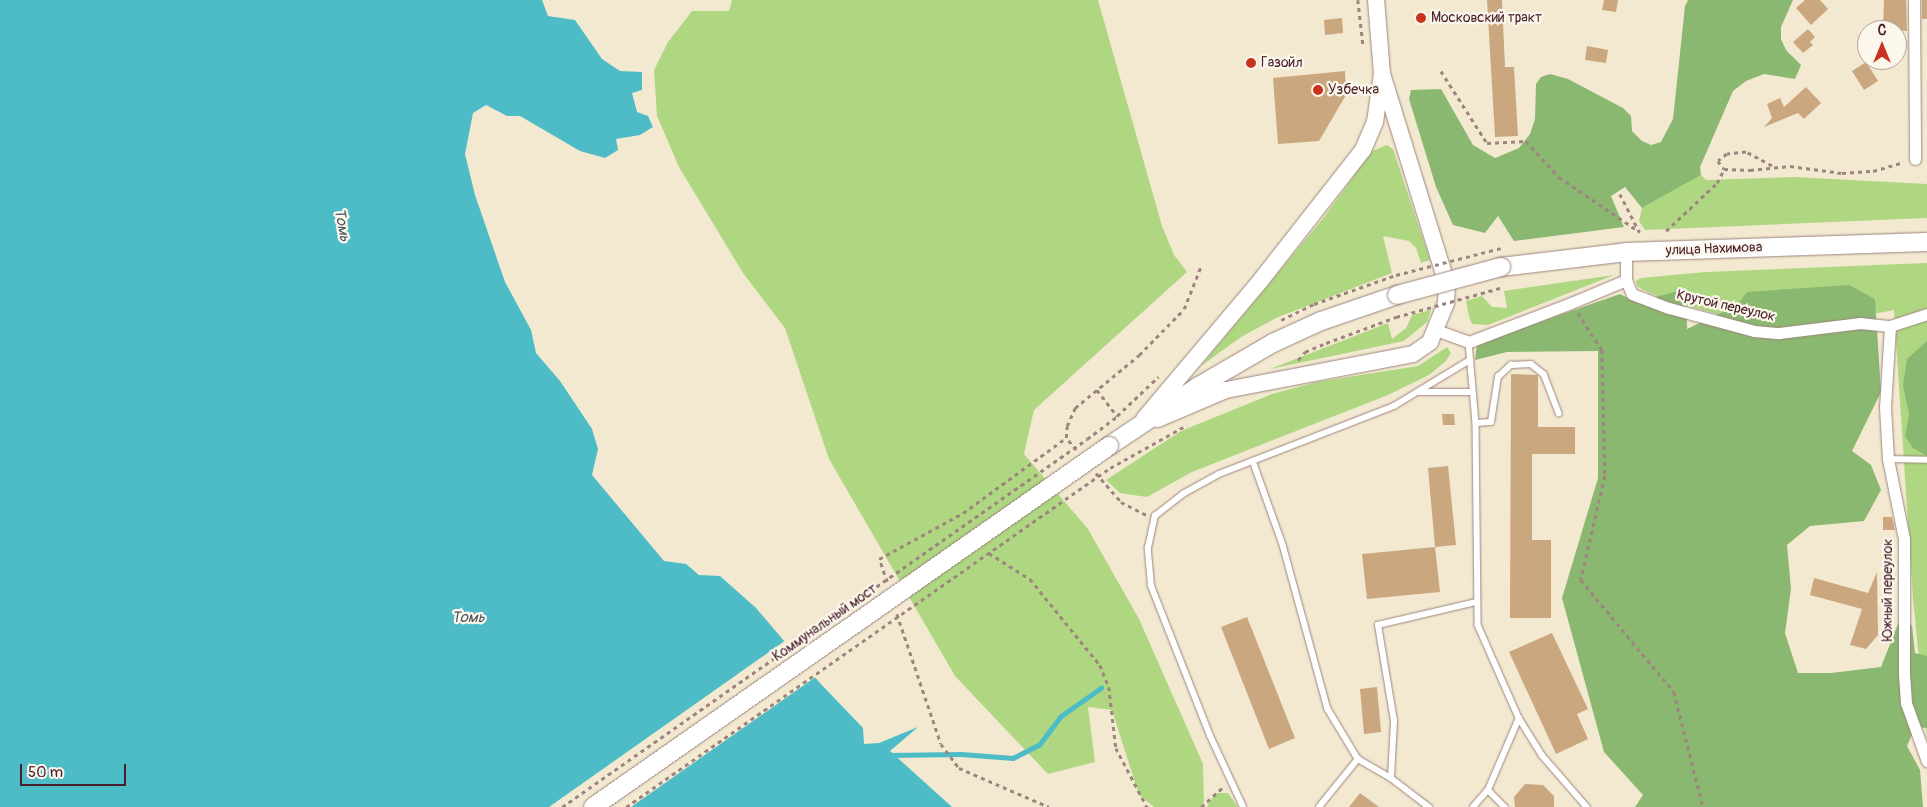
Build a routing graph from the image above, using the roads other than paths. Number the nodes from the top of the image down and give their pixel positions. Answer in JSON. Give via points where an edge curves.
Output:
{"nodes":[{"id":1,"x":1376,"y":0,"type":"edge"},
{"id":2,"x":1914,"y":0,"type":"edge"},
{"id":3,"x":1382,"y":74,"type":"junction"},
{"id":4,"x":1915,"y":159,"type":"road end"},
{"id":5,"x":1927,"y":242,"type":"edge"},
{"id":6,"x":1626,"y":252,"type":"junction"},
{"id":7,"x":1626,"y":280,"type":"junction"},
{"id":8,"x":1397,"y":295,"type":"joint"},
{"id":9,"x":1927,"y":314,"type":"edge"},
{"id":10,"x":1890,"y":326,"type":"junction"},
{"id":11,"x":1436,"y":330,"type":"junction"},
{"id":12,"x":1469,"y":342,"type":"junction"},
{"id":13,"x":1470,"y":360,"type":"junction"},
{"id":14,"x":1418,"y":392,"type":"junction"},
{"id":15,"x":1472,"y":392,"type":"junction"},
{"id":16,"x":1559,"y":413,"type":"dead end"},
{"id":17,"x":1476,"y":423,"type":"junction"},
{"id":18,"x":1136,"y":429,"type":"junction"},
{"id":19,"x":1888,"y":459,"type":"junction"},
{"id":20,"x":1927,"y":460,"type":"edge"},
{"id":21,"x":1253,"y":461,"type":"junction"},
{"id":22,"x":1476,"y":602,"type":"junction"},
{"id":23,"x":1519,"y":718,"type":"junction"},
{"id":24,"x":1358,"y":759,"type":"junction"},
{"id":25,"x":1927,"y":761,"type":"edge"},
{"id":26,"x":1391,"y":778,"type":"junction"},
{"id":27,"x":1488,"y":790,"type":"junction"},
{"id":28,"x":593,"y":807,"type":"edge"},
{"id":29,"x":1244,"y":807,"type":"edge"},
{"id":30,"x":1320,"y":807,"type":"edge"},
{"id":31,"x":1429,"y":807,"type":"edge"},
{"id":32,"x":1473,"y":807,"type":"edge"},
{"id":33,"x":1505,"y":807,"type":"edge"},
{"id":34,"x":1587,"y":807,"type":"edge"}],
"edges":[{"from":1,"to":3,"type":"main road"},
{"from":2,"to":4,"type":"street"},
{"from":3,"to":11,"type":"main road","via":[[1447,284],[1446,303]]},
{"from":3,"to":18,"type":"main road","via":[[1375,122],[1363,150]]},
{"from":5,"to":6,"type":"main road","name":"улица Нахимова"},
{"from":6,"to":7,"type":"street"},
{"from":6,"to":8,"type":"main road","name":"улица Нахимова","bridge":true,"via":[[1501,267]]},
{"from":7,"to":10,"type":"street","name":"Крутой переулок","via":[[1632,294],[1669,308],[1754,331],[1804,332],[1860,324]]},
{"from":7,"to":12,"type":"street"},
{"from":8,"to":18,"type":"main road","name":"Коммунальный мост","via":[[1321,321],[1274,343],[1199,386]]},
{"from":9,"to":10,"type":"street"},
{"from":10,"to":19,"type":"street","name":"Южный переулок","via":[[1885,407]]},
{"from":11,"to":12,"type":"street"},
{"from":11,"to":18,"type":"main road","via":[[1430,342],[1413,354],[1226,390]]},
{"from":12,"to":13,"type":"lane"},
{"from":13,"to":14,"type":"lane"},
{"from":13,"to":15,"type":"lane"},
{"from":14,"to":15,"type":"lane"},
{"from":14,"to":21,"type":"lane","via":[[1394,406]]},
{"from":15,"to":17,"type":"lane"},
{"from":16,"to":17,"type":"lane","via":[[1544,374],[1531,364],[1511,365],[1498,377],[1491,422]]},
{"from":17,"to":22,"type":"lane"},
{"from":18,"to":28,"type":"main road","name":"Коммунальный мост","bridge":true},
{"from":19,"to":20,"type":"lane"},
{"from":19,"to":25,"type":"street","name":"Южный переулок","via":[[1904,538],[1902,621],[1906,703]]},
{"from":21,"to":24,"type":"lane","via":[[1283,545],[1328,709]]},
{"from":21,"to":29,"type":"lane","via":[[1218,474],[1183,494],[1155,519],[1148,548],[1151,586],[1210,736]]},
{"from":22,"to":23,"type":"lane","via":[[1478,625]]},
{"from":22,"to":26,"type":"lane","via":[[1378,625],[1394,721]]},
{"from":23,"to":27,"type":"lane"},
{"from":23,"to":34,"type":"lane","via":[[1542,756]]},
{"from":24,"to":26,"type":"lane"},
{"from":24,"to":30,"type":"lane"},
{"from":26,"to":31,"type":"lane"},
{"from":27,"to":32,"type":"lane"},
{"from":27,"to":33,"type":"lane"}]}
